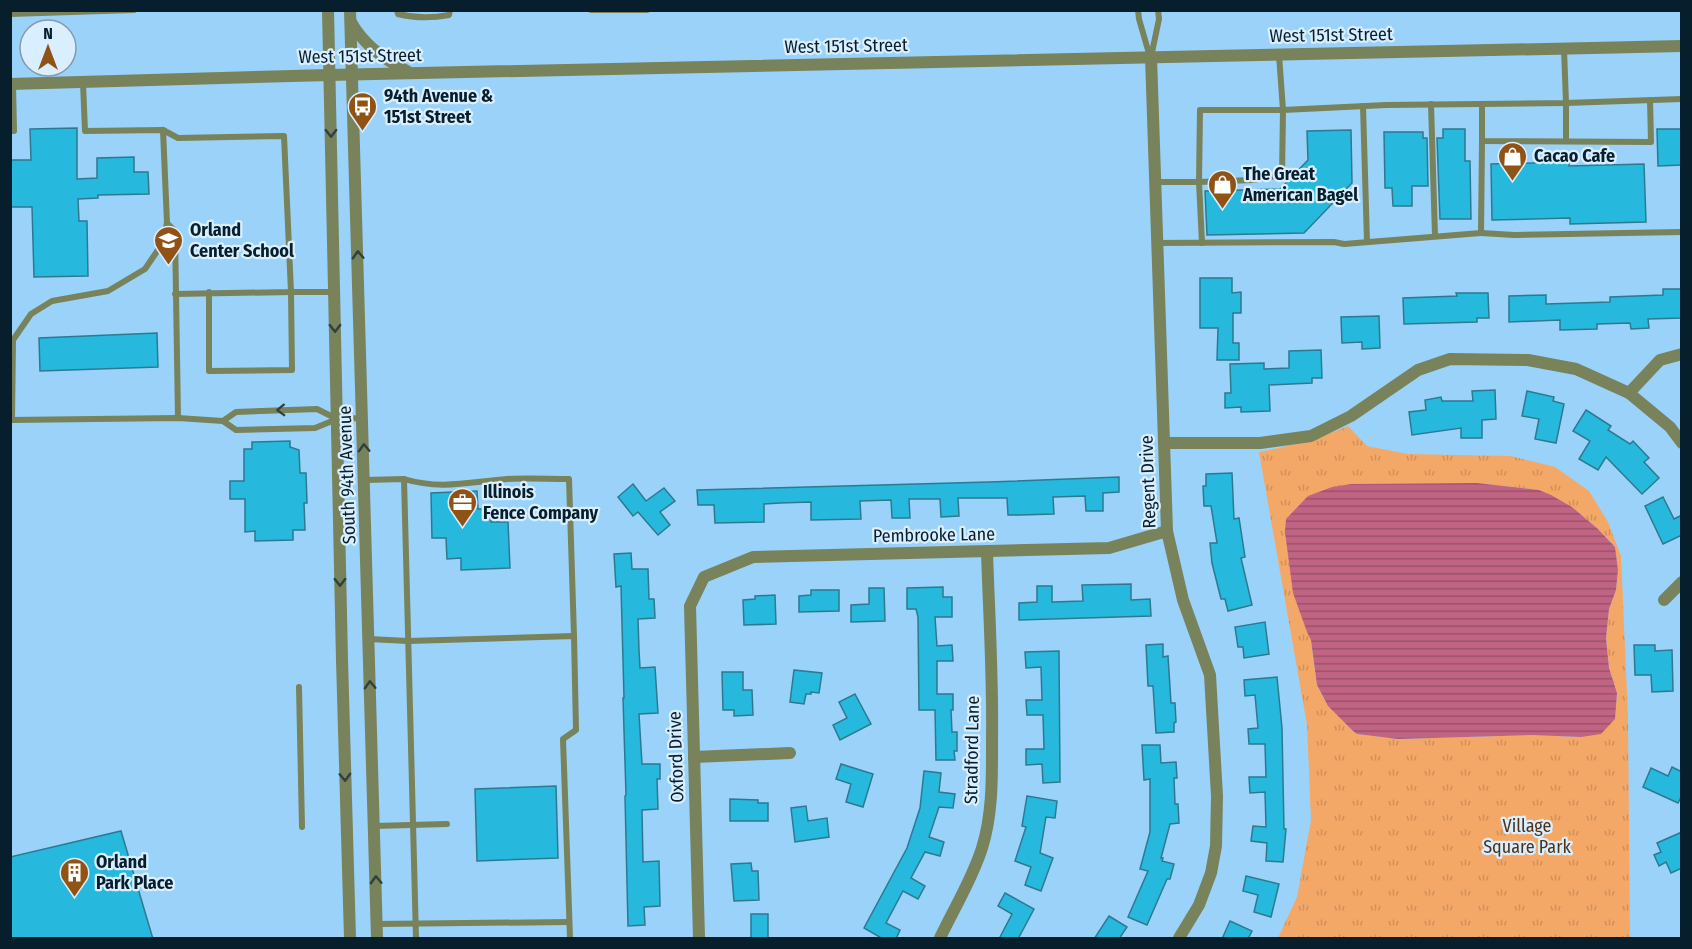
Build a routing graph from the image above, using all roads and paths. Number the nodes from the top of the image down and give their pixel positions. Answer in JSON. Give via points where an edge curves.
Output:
{"nodes":[{"id":1,"x":135,"y":10,"type":"edge"},
{"id":2,"x":328,"y":10,"type":"edge"},
{"id":3,"x":397,"y":10,"type":"edge"},
{"id":4,"x":450,"y":10,"type":"edge"},
{"id":5,"x":591,"y":10,"type":"edge"},
{"id":6,"x":647,"y":10,"type":"edge"},
{"id":7,"x":1138,"y":10,"type":"edge"},
{"id":8,"x":1158,"y":10,"type":"edge"},
{"id":9,"x":603,"y":11,"type":"edge"},
{"id":10,"x":10,"y":14,"type":"edge"},
{"id":11,"x":350,"y":16,"type":"edge"},
{"id":12,"x":1682,"y":46,"type":"edge"},
{"id":13,"x":1563,"y":48,"type":"junction"},
{"id":14,"x":1279,"y":55,"type":"junction"},
{"id":15,"x":1151,"y":57,"type":"junction"},
{"id":16,"x":411,"y":73,"type":"junction"},
{"id":17,"x":352,"y":74,"type":"junction"},
{"id":18,"x":329,"y":75,"type":"junction"},
{"id":19,"x":83,"y":82,"type":"junction"},
{"id":20,"x":12,"y":84,"type":"edge"},
{"id":21,"x":1682,"y":99,"type":"edge"},
{"id":22,"x":1650,"y":100,"type":"junction"},
{"id":23,"x":1566,"y":103,"type":"junction"},
{"id":24,"x":1431,"y":104,"type":"junction"},
{"id":25,"x":1482,"y":104,"type":"junction"},
{"id":26,"x":1363,"y":106,"type":"junction"},
{"id":27,"x":1283,"y":110,"type":"junction"},
{"id":28,"x":163,"y":130,"type":"junction"},
{"id":29,"x":10,"y":131,"type":"edge"},
{"id":30,"x":1482,"y":141,"type":"junction"},
{"id":31,"x":1566,"y":141,"type":"junction"},
{"id":32,"x":1155,"y":182,"type":"junction"},
{"id":33,"x":1199,"y":182,"type":"junction"},
{"id":34,"x":167,"y":223,"type":"junction"},
{"id":35,"x":1482,"y":232,"type":"junction"},
{"id":36,"x":1682,"y":232,"type":"edge"},
{"id":37,"x":1435,"y":236,"type":"junction"},
{"id":38,"x":1367,"y":242,"type":"junction"},
{"id":39,"x":1157,"y":243,"type":"junction"},
{"id":40,"x":1202,"y":243,"type":"junction"},
{"id":41,"x":208,"y":292,"type":"junction"},
{"id":42,"x":291,"y":292,"type":"junction"},
{"id":43,"x":334,"y":292,"type":"junction"},
{"id":44,"x":175,"y":294,"type":"junction"},
{"id":45,"x":1682,"y":354,"type":"edge"},
{"id":46,"x":1629,"y":393,"type":"junction"},
{"id":47,"x":178,"y":418,"type":"junction"},
{"id":48,"x":363,"y":418,"type":"junction"},
{"id":49,"x":337,"y":419,"type":"junction"},
{"id":50,"x":11,"y":420,"type":"edge"},
{"id":51,"x":223,"y":421,"type":"junction"},
{"id":52,"x":1164,"y":443,"type":"junction"},
{"id":53,"x":1682,"y":443,"type":"edge"},
{"id":54,"x":404,"y":479,"type":"junction"},
{"id":55,"x":365,"y":480,"type":"junction"},
{"id":56,"x":1167,"y":531,"type":"junction"},
{"id":57,"x":987,"y":552,"type":"junction"},
{"id":58,"x":704,"y":577,"type":"joint"},
{"id":59,"x":1682,"y":582,"type":"edge"},
{"id":60,"x":1664,"y":600,"type":"dead end"},
{"id":61,"x":574,"y":636,"type":"junction"},
{"id":62,"x":369,"y":639,"type":"junction"},
{"id":63,"x":408,"y":640,"type":"junction"},
{"id":64,"x":299,"y":687,"type":"dead end"},
{"id":65,"x":790,"y":753,"type":"dead end"},
{"id":66,"x":694,"y":757,"type":"junction"},
{"id":67,"x":447,"y":824,"type":"dead end"},
{"id":68,"x":413,"y":825,"type":"junction"},
{"id":69,"x":374,"y":826,"type":"junction"},
{"id":70,"x":302,"y":827,"type":"dead end"},
{"id":71,"x":569,"y":922,"type":"junction"},
{"id":72,"x":377,"y":924,"type":"junction"},
{"id":73,"x":415,"y":924,"type":"junction"},
{"id":74,"x":350,"y":939,"type":"edge"},
{"id":75,"x":377,"y":939,"type":"edge"},
{"id":76,"x":416,"y":939,"type":"edge"},
{"id":77,"x":570,"y":939,"type":"edge"},
{"id":78,"x":699,"y":939,"type":"edge"},
{"id":79,"x":940,"y":939,"type":"edge"},
{"id":80,"x":1179,"y":939,"type":"edge"}],
"edges":[{"from":1,"to":10,"type":"lane"},
{"from":2,"to":18,"type":"street","name":"South 94th Avenue"},
{"from":3,"to":4,"type":"lane","via":[[398,14],[408,16],[439,16],[449,15]]},
{"from":5,"to":9,"type":"lane"},
{"from":6,"to":9,"type":"lane"},
{"from":7,"to":15,"type":"lane"},
{"from":8,"to":15,"type":"lane","name":"Regent Drive"},
{"from":11,"to":16,"type":"street","via":[[362,38],[392,64]]},
{"from":11,"to":17,"type":"street","name":"South 94th Avenue"},
{"from":12,"to":13,"type":"street","name":"West 151st Street"},
{"from":13,"to":14,"type":"street","name":"West 151st Street"},
{"from":13,"to":23,"type":"lane"},
{"from":14,"to":15,"type":"street","name":"West 151st Street"},
{"from":14,"to":27,"type":"lane"},
{"from":15,"to":16,"type":"street","name":"West 151st Street"},
{"from":15,"to":32,"type":"street","name":"Regent Drive"},
{"from":16,"to":17,"type":"street","name":"West 151st Street"},
{"from":17,"to":18,"type":"street","name":"West 151st Street"},
{"from":48,"to":17,"type":"street","name":"South 94th Avenue","one_way":true},
{"from":18,"to":19,"type":"street","name":"West 151st Street"},
{"from":18,"to":43,"type":"street","name":"South 94th Avenue","one_way":true},
{"from":19,"to":20,"type":"street","name":"West 151st Street"},
{"from":19,"to":28,"type":"lane","via":[[85,131]]},
{"from":20,"to":29,"type":"lane","via":[[14,131]]},
{"from":21,"to":22,"type":"lane"},
{"from":22,"to":23,"type":"lane"},
{"from":22,"to":31,"type":"lane","via":[[1651,142]]},
{"from":23,"to":25,"type":"lane"},
{"from":23,"to":31,"type":"lane"},
{"from":24,"to":25,"type":"lane"},
{"from":24,"to":26,"type":"lane"},
{"from":24,"to":37,"type":"lane"},
{"from":25,"to":30,"type":"lane"},
{"from":26,"to":27,"type":"lane"},
{"from":26,"to":38,"type":"lane"},
{"from":27,"to":33,"type":"lane","via":[[1281,175]]},
{"from":27,"to":33,"type":"lane","via":[[1200,110]]},
{"from":28,"to":34,"type":"lane"},
{"from":28,"to":42,"type":"lane","via":[[178,138],[284,136]]},
{"from":30,"to":31,"type":"lane"},
{"from":30,"to":35,"type":"lane"},
{"from":32,"to":33,"type":"lane"},
{"from":32,"to":39,"type":"street","name":"Regent Drive"},
{"from":33,"to":40,"type":"lane"},
{"from":34,"to":44,"type":"lane","via":[[175,231]]},
{"from":34,"to":50,"type":"lane","via":[[162,244],[145,268],[108,291],[52,301],[31,314],[13,340]]},
{"from":35,"to":36,"type":"lane"},
{"from":35,"to":37,"type":"lane"},
{"from":37,"to":38,"type":"lane"},
{"from":38,"to":40,"type":"lane"},
{"from":39,"to":40,"type":"lane"},
{"from":39,"to":52,"type":"street","name":"Regent Drive"},
{"from":41,"to":42,"type":"lane"},
{"from":41,"to":42,"type":"lane","via":[[209,371],[292,370]]},
{"from":41,"to":44,"type":"lane"},
{"from":42,"to":43,"type":"lane"},
{"from":43,"to":49,"type":"street","name":"South 94th Avenue","one_way":true},
{"from":44,"to":47,"type":"lane"},
{"from":45,"to":46,"type":"street","via":[[1660,360]]},
{"from":46,"to":52,"type":"street","via":[[1576,369],[1528,360],[1450,360],[1418,370],[1351,416],[1311,436],[1260,443]]},
{"from":46,"to":53,"type":"street","via":[[1670,427]]},
{"from":47,"to":50,"type":"lane"},
{"from":47,"to":51,"type":"lane"},
{"from":48,"to":49,"type":"lane"},
{"from":55,"to":48,"type":"street","name":"South 94th Avenue","one_way":true},
{"from":49,"to":51,"type":"lane","via":[[315,428],[283,430],[236,430]]},
{"from":49,"to":51,"type":"lane","one_way":true,"via":[[317,409],[236,412]]},
{"from":49,"to":74,"type":"street","name":"South 94th Avenue","one_way":true},
{"from":52,"to":56,"type":"street","name":"Regent Drive"},
{"from":54,"to":55,"type":"lane"},
{"from":54,"to":61,"type":"lane","via":[[421,484],[568,479]]},
{"from":54,"to":63,"type":"lane"},
{"from":55,"to":62,"type":"street","name":"South 94th Avenue"},
{"from":56,"to":57,"type":"street","name":"Pembrooke Lane","via":[[1109,548]]},
{"from":56,"to":80,"type":"street","name":"Regent Drive","via":[[1183,600],[1210,675],[1217,796],[1211,873],[1200,905]]},
{"from":57,"to":58,"type":"street","name":"Pembrooke Lane","via":[[753,557]]},
{"from":57,"to":79,"type":"street","name":"Stradford Lane","via":[[993,709],[990,809],[983,846]]},
{"from":58,"to":66,"type":"street","name":"Oxford Drive","via":[[690,606]]},
{"from":59,"to":60,"type":"street"},
{"from":61,"to":63,"type":"lane"},
{"from":61,"to":71,"type":"lane","via":[[576,730],[563,739]]},
{"from":62,"to":63,"type":"lane"},
{"from":69,"to":62,"type":"street","name":"South 94th Avenue","one_way":true},
{"from":63,"to":68,"type":"lane"},
{"from":64,"to":70,"type":"lane"},
{"from":65,"to":66,"type":"street"},
{"from":66,"to":78,"type":"street","name":"Oxford Drive"},
{"from":67,"to":68,"type":"lane"},
{"from":68,"to":69,"type":"lane"},
{"from":68,"to":73,"type":"lane"},
{"from":72,"to":69,"type":"street","name":"South 94th Avenue","one_way":true},
{"from":71,"to":73,"type":"lane"},
{"from":71,"to":77,"type":"lane"},
{"from":72,"to":73,"type":"lane"},
{"from":72,"to":75,"type":"street","name":"South 94th Avenue"},
{"from":73,"to":76,"type":"lane"}]}
